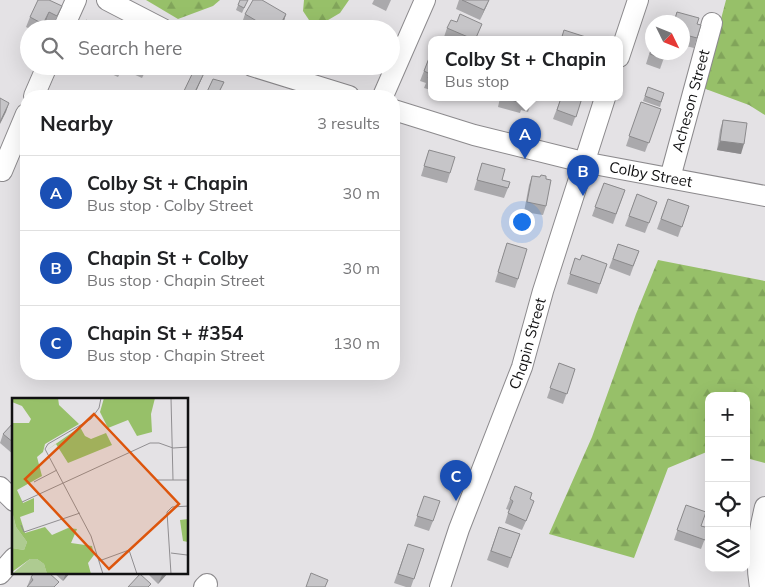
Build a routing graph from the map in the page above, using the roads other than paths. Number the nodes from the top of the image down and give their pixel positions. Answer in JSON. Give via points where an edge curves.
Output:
{"nodes":[{"id":1,"x":76,"y":0,"type":"edge"},
{"id":2,"x":107,"y":0,"type":"edge"},
{"id":3,"x":425,"y":0,"type":"edge"},
{"id":4,"x":638,"y":0,"type":"edge"},
{"id":5,"x":67,"y":20,"type":"edge"},
{"id":6,"x":146,"y":20,"type":"edge"},
{"id":7,"x":712,"y":23,"type":"dead end"},
{"id":8,"x":623,"y":45,"type":"edge"},
{"id":9,"x":400,"y":57,"type":"edge"},
{"id":10,"x":43,"y":75,"type":"edge"},
{"id":11,"x":281,"y":75,"type":"edge"},
{"id":12,"x":392,"y":75,"type":"edge"},
{"id":13,"x":37,"y":90,"type":"edge"},
{"id":14,"x":330,"y":90,"type":"edge"},
{"id":15,"x":386,"y":90,"type":"edge"},
{"id":16,"x":604,"y":101,"type":"edge"},
{"id":17,"x":400,"y":112,"type":"edge"},
{"id":18,"x":20,"y":127,"type":"edge"},
{"id":19,"x":583,"y":162,"type":"junction"},
{"id":20,"x":1,"y":170,"type":"edge"},
{"id":21,"x":670,"y":178,"type":"junction"},
{"id":22,"x":765,"y":196,"type":"edge"},
{"id":23,"x":0,"y":487,"type":"edge"},
{"id":24,"x":12,"y":499,"type":"edge"},
{"id":25,"x":765,"y":507,"type":"edge"},
{"id":26,"x":12,"y":560,"type":"edge"},
{"id":27,"x":0,"y":574,"type":"edge"},
{"id":28,"x":440,"y":587,"type":"edge"},
{"id":29,"x":760,"y":587,"type":"edge"}],
"edges":[{"from":1,"to":5,"type":"street"},
{"from":2,"to":6,"type":"street"},
{"from":3,"to":9,"type":"street"},
{"from":4,"to":8,"type":"street"},
{"from":7,"to":21,"type":"street","name":"Acheson Street"},
{"from":10,"to":13,"type":"street"},
{"from":11,"to":14,"type":"street"},
{"from":12,"to":15,"type":"street"},
{"from":16,"to":19,"type":"street","name":"Chapin Street"},
{"from":17,"to":19,"type":"street","name":"Colby Street","via":[[474,135]]},
{"from":18,"to":20,"type":"street"},
{"from":19,"to":21,"type":"street","name":"Colby Street"},
{"from":19,"to":28,"type":"street","name":"Chapin Street","via":[[522,367],[458,529]]},
{"from":21,"to":22,"type":"street","name":"Colby Street"},
{"from":23,"to":24,"type":"street"},
{"from":25,"to":29,"type":"street","via":[[757,554]]},
{"from":26,"to":27,"type":"street"}]}
